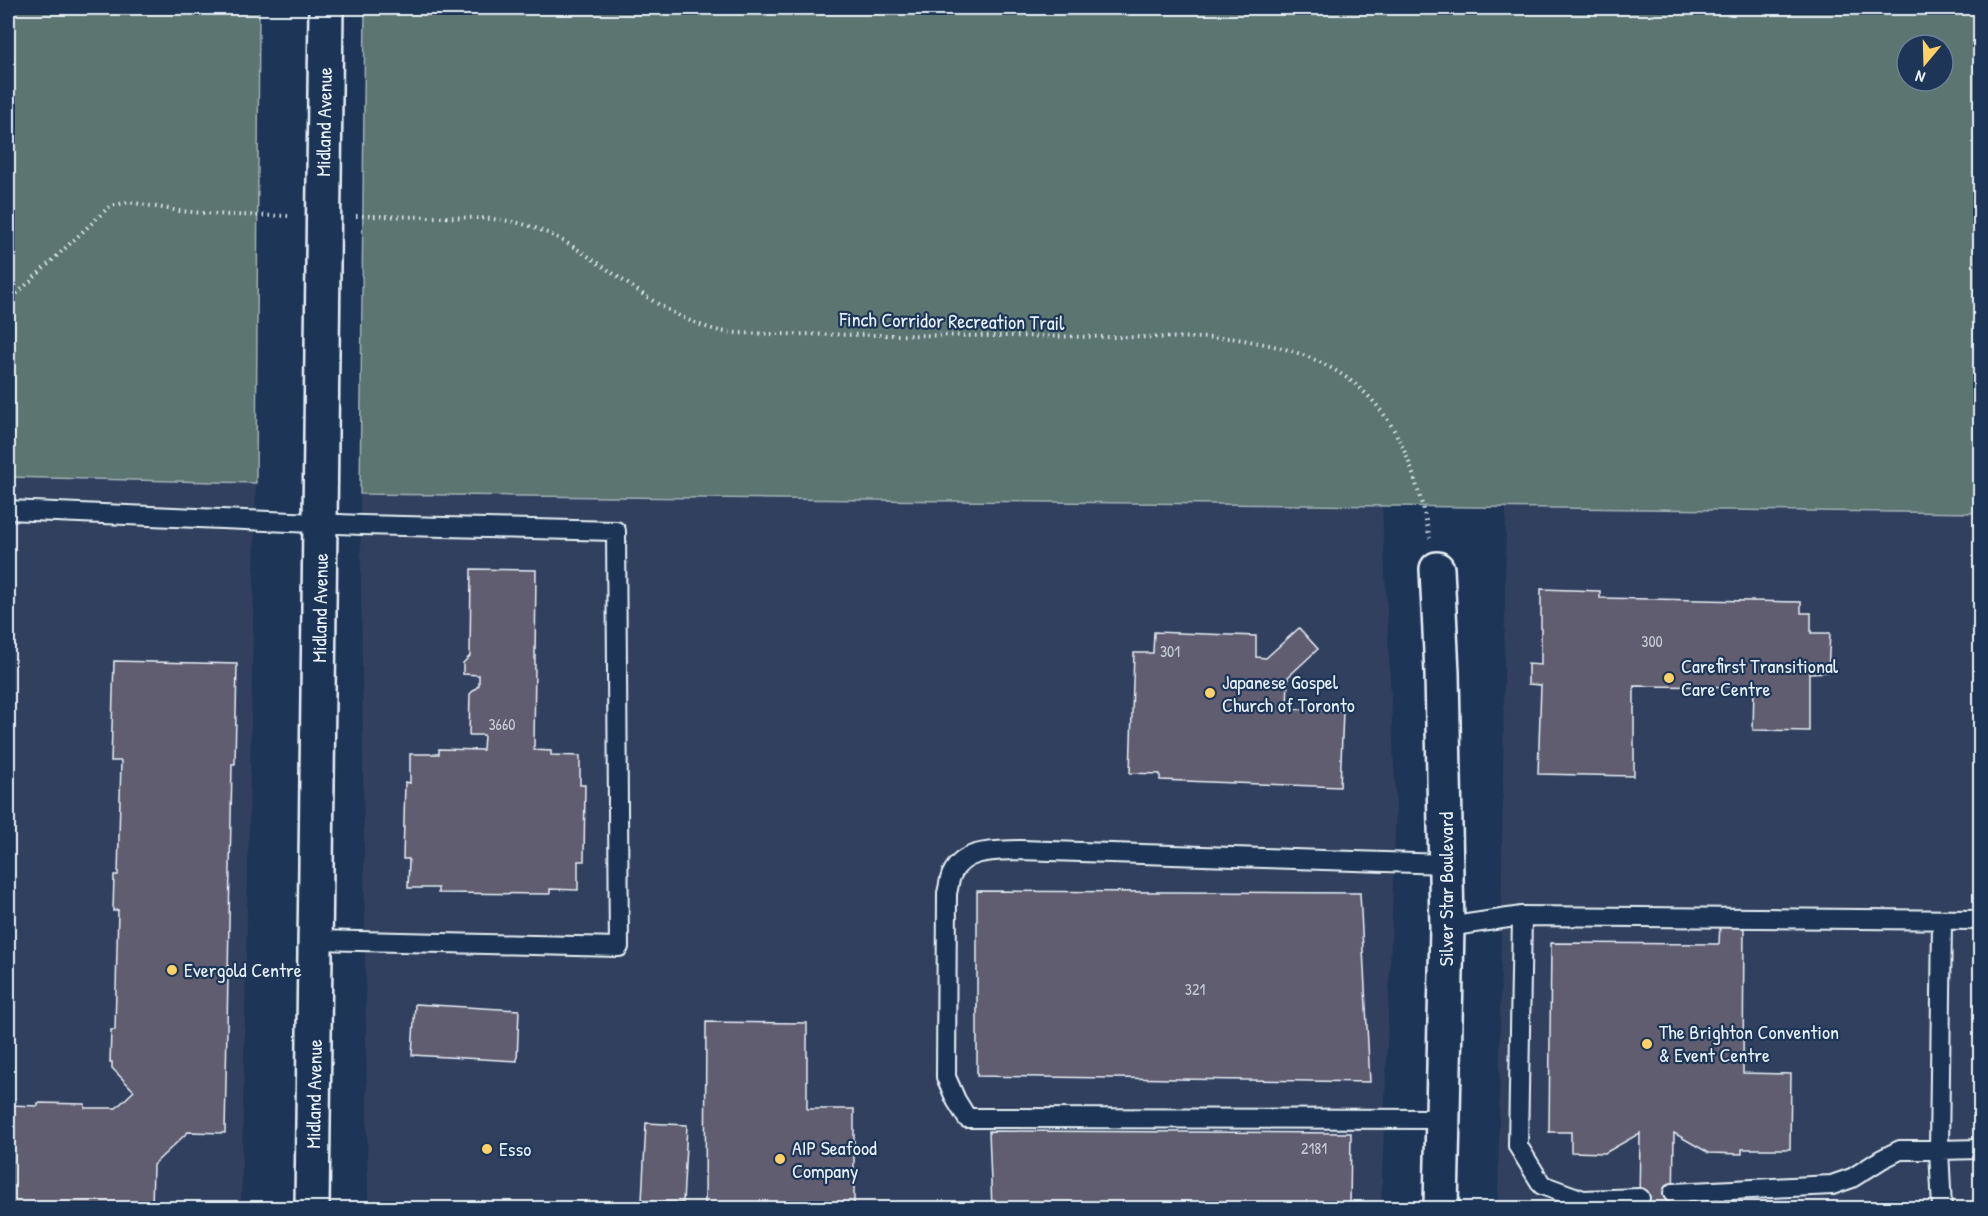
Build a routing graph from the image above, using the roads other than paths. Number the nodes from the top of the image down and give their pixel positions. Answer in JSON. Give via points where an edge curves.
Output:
{"nodes":[{"id":1,"x":326,"y":8,"type":"edge"},
{"id":2,"x":8,"y":510,"type":"edge"},
{"id":3,"x":321,"y":524,"type":"junction"},
{"id":4,"x":1437,"y":569,"type":"road end"},
{"id":5,"x":1446,"y":864,"type":"junction"},
{"id":6,"x":1522,"y":916,"type":"junction"},
{"id":7,"x":1942,"y":920,"type":"junction"},
{"id":8,"x":1980,"y":920,"type":"edge"},
{"id":9,"x":1448,"y":927,"type":"junction"},
{"id":10,"x":316,"y":940,"type":"junction"},
{"id":11,"x":1443,"y":1119,"type":"junction"},
{"id":12,"x":1980,"y":1149,"type":"edge"},
{"id":13,"x":1939,"y":1150,"type":"junction"},
{"id":14,"x":1673,"y":1193,"type":"dead end"},
{"id":15,"x":1640,"y":1198,"type":"dead end"},
{"id":16,"x":312,"y":1209,"type":"edge"},
{"id":17,"x":1441,"y":1209,"type":"edge"},
{"id":18,"x":1942,"y":1209,"type":"edge"}],
"edges":[{"from":1,"to":3,"type":"main road","name":"Midland Avenue"},
{"from":2,"to":3,"type":"lane"},
{"from":3,"to":10,"type":"main road","name":"Midland Avenue"},
{"from":3,"to":10,"type":"lane","via":[[616,531],[619,947]]},
{"from":4,"to":5,"type":"main road","name":"Silver Star Boulevard"},
{"from":5,"to":9,"type":"main road","name":"Silver Star Boulevard"},
{"from":5,"to":11,"type":"lane","via":[[984,851],[963,860],[952,874],[947,893],[946,1077],[967,1118]]},
{"from":6,"to":7,"type":"lane"},
{"from":6,"to":9,"type":"lane"},
{"from":6,"to":15,"type":"lane","via":[[1518,1146],[1542,1185],[1583,1200]]},
{"from":7,"to":8,"type":"lane"},
{"from":7,"to":13,"type":"lane"},
{"from":9,"to":11,"type":"main road","name":"Silver Star Boulevard"},
{"from":10,"to":16,"type":"main road","name":"Midland Avenue"},
{"from":11,"to":17,"type":"main road","name":"Silver Star Boulevard"},
{"from":12,"to":13,"type":"lane"},
{"from":13,"to":14,"type":"lane","via":[[1900,1150],[1832,1185]]},
{"from":13,"to":18,"type":"lane"}]}
